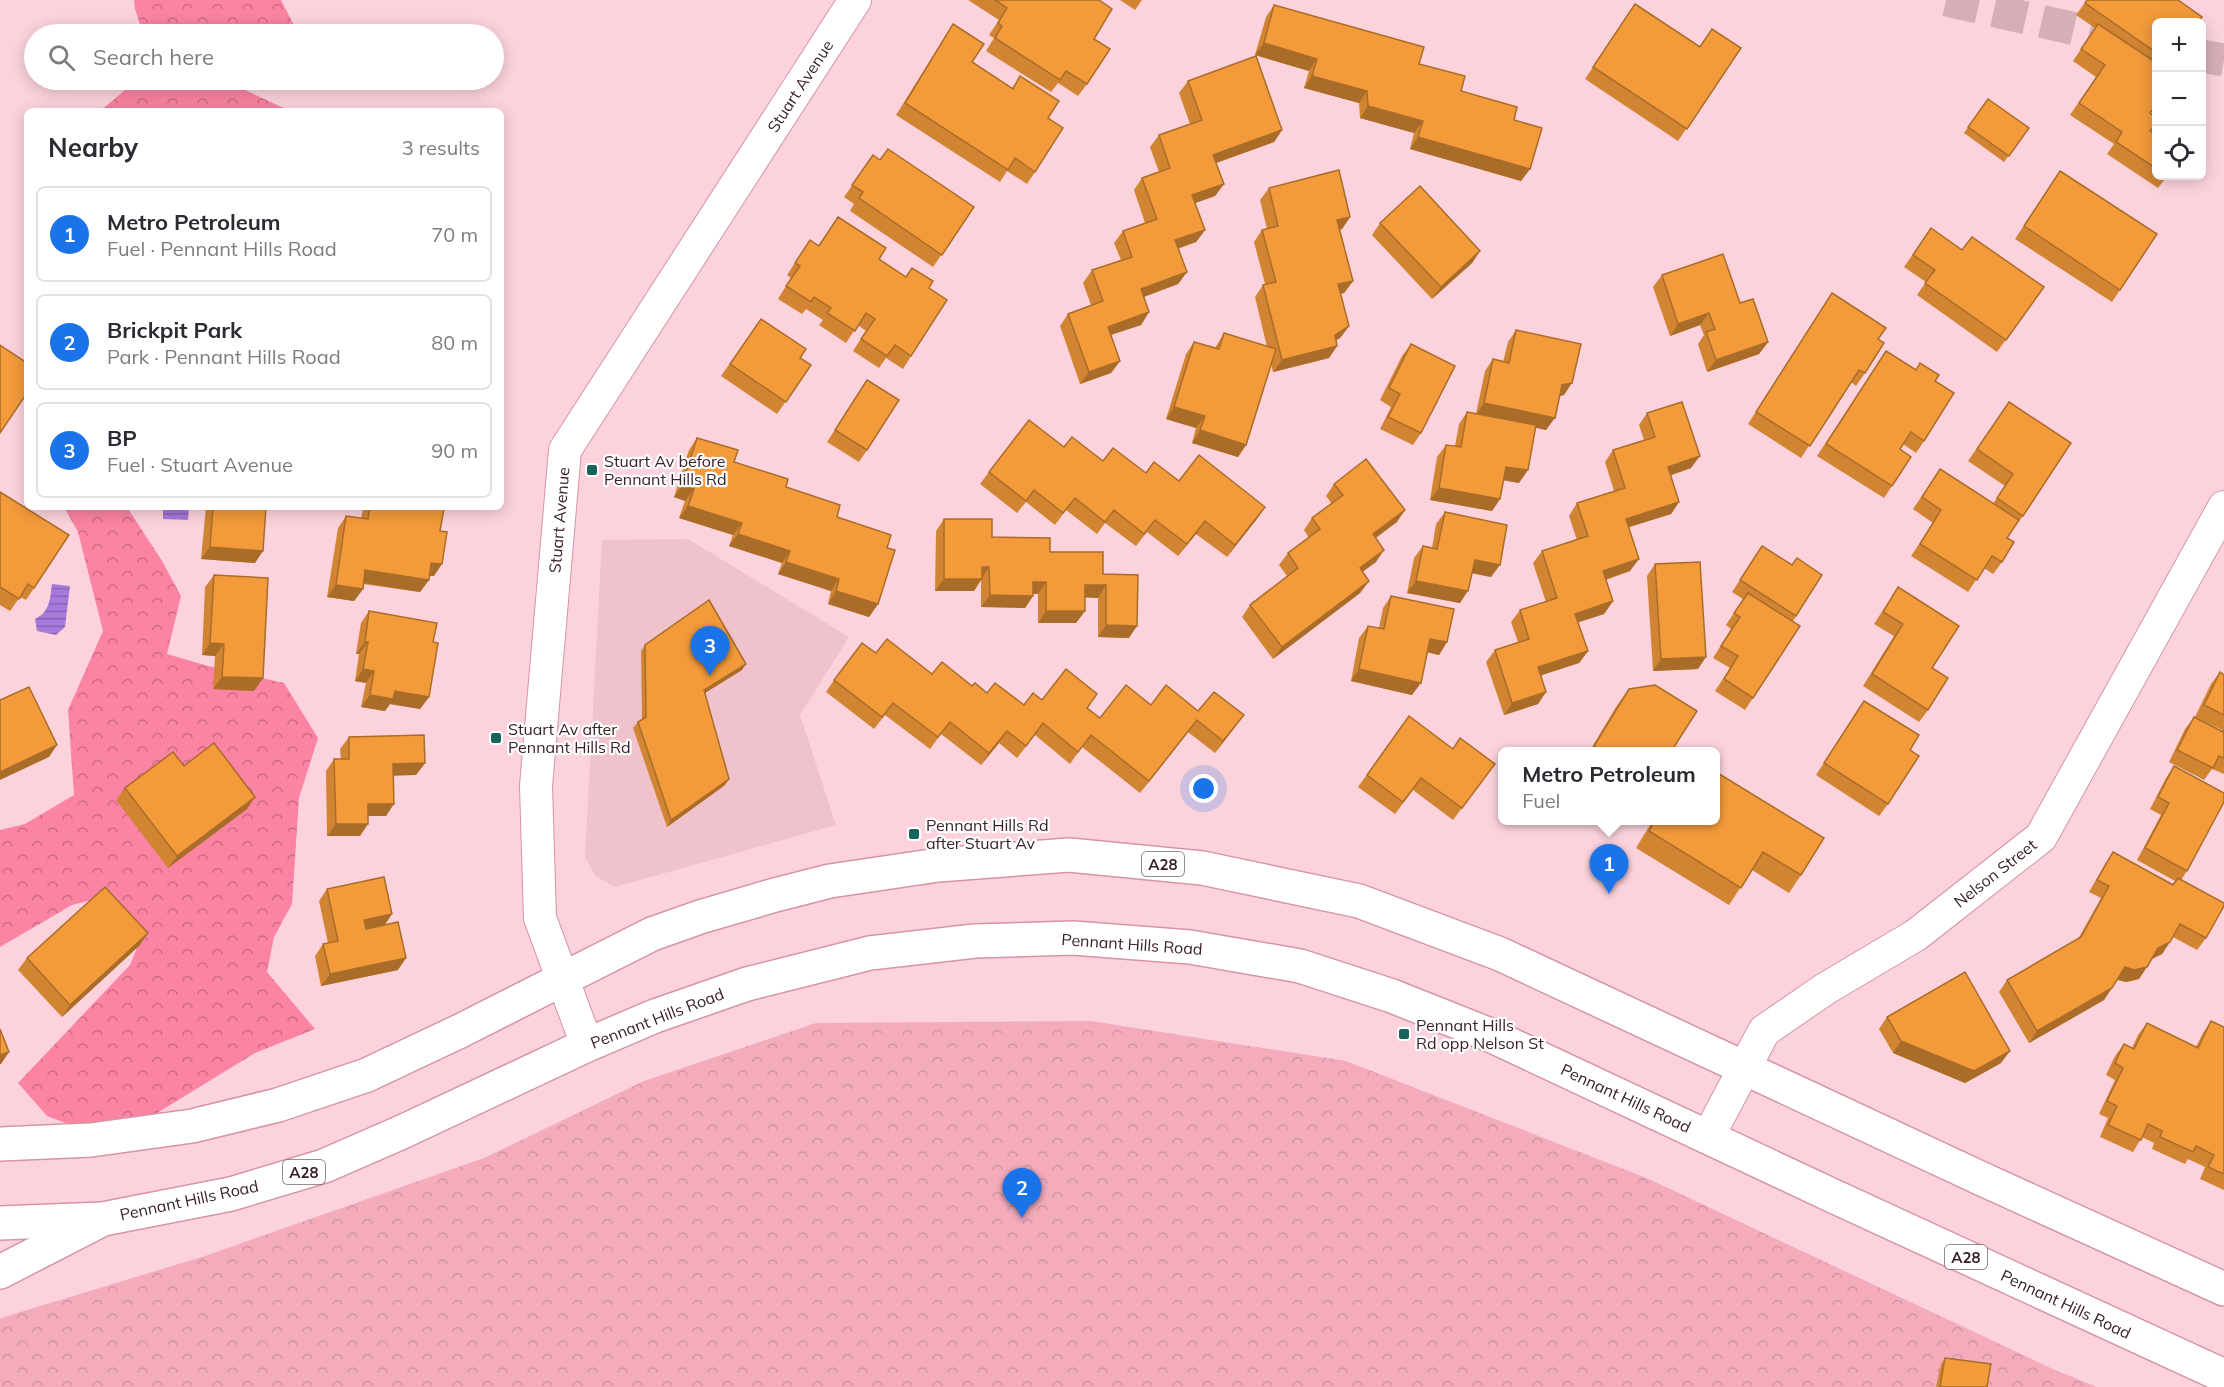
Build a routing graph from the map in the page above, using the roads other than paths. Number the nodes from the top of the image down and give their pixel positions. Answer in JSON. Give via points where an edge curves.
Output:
{"nodes":[{"id":1,"x":855,"y":0,"type":"edge"},
{"id":2,"x":2224,"y":507,"type":"edge"},
{"id":3,"x":563,"y":979,"type":"junction"},
{"id":4,"x":587,"y":1045,"type":"junction"},
{"id":5,"x":1745,"y":1068,"type":"junction"},
{"id":6,"x":1708,"y":1137,"type":"junction"},
{"id":7,"x":0,"y":1144,"type":"edge"},
{"id":8,"x":103,"y":1218,"type":"junction"},
{"id":9,"x":0,"y":1224,"type":"edge"},
{"id":10,"x":0,"y":1272,"type":"edge"},
{"id":11,"x":2224,"y":1289,"type":"edge"},
{"id":12,"x":2224,"y":1376,"type":"edge"}],
"edges":[{"from":1,"to":3,"type":"street","name":"Stuart Avenue","via":[[565,450],[536,786],[540,918]]},
{"from":2,"to":5,"type":"street","name":"Nelson Street","via":[[2041,837],[1916,935],[1764,1031]]},
{"from":3,"to":4,"type":"street","name":"Stuart Avenue"},
{"from":3,"to":5,"type":"main road","number":"A28","via":[[652,934],[830,880],[938,865],[1069,855],[1202,868],[1359,901],[1500,954]]},
{"from":3,"to":7,"type":"main road","number":"A28","via":[[367,1075],[278,1105],[192,1126],[91,1140]]},
{"from":4,"to":6,"type":"main road","name":"Pennant Hills Road","number":"A28","via":[[747,984],[870,953],[975,941],[1073,938],[1190,947],[1300,966],[1392,996],[1490,1035]]},
{"from":4,"to":8,"type":"main road","name":"Pennant Hills Road","number":"A28","via":[[324,1166],[231,1194]]},
{"from":5,"to":6,"type":"street","name":"Nelson Street"},
{"from":5,"to":11,"type":"main road","number":"A28"},
{"from":6,"to":12,"type":"main road","name":"Pennant Hills Road","number":"A28"},
{"from":8,"to":9,"type":"main road","name":"Pennant Hills Road","number":"A28"},
{"from":8,"to":10,"type":"main road"}]}
